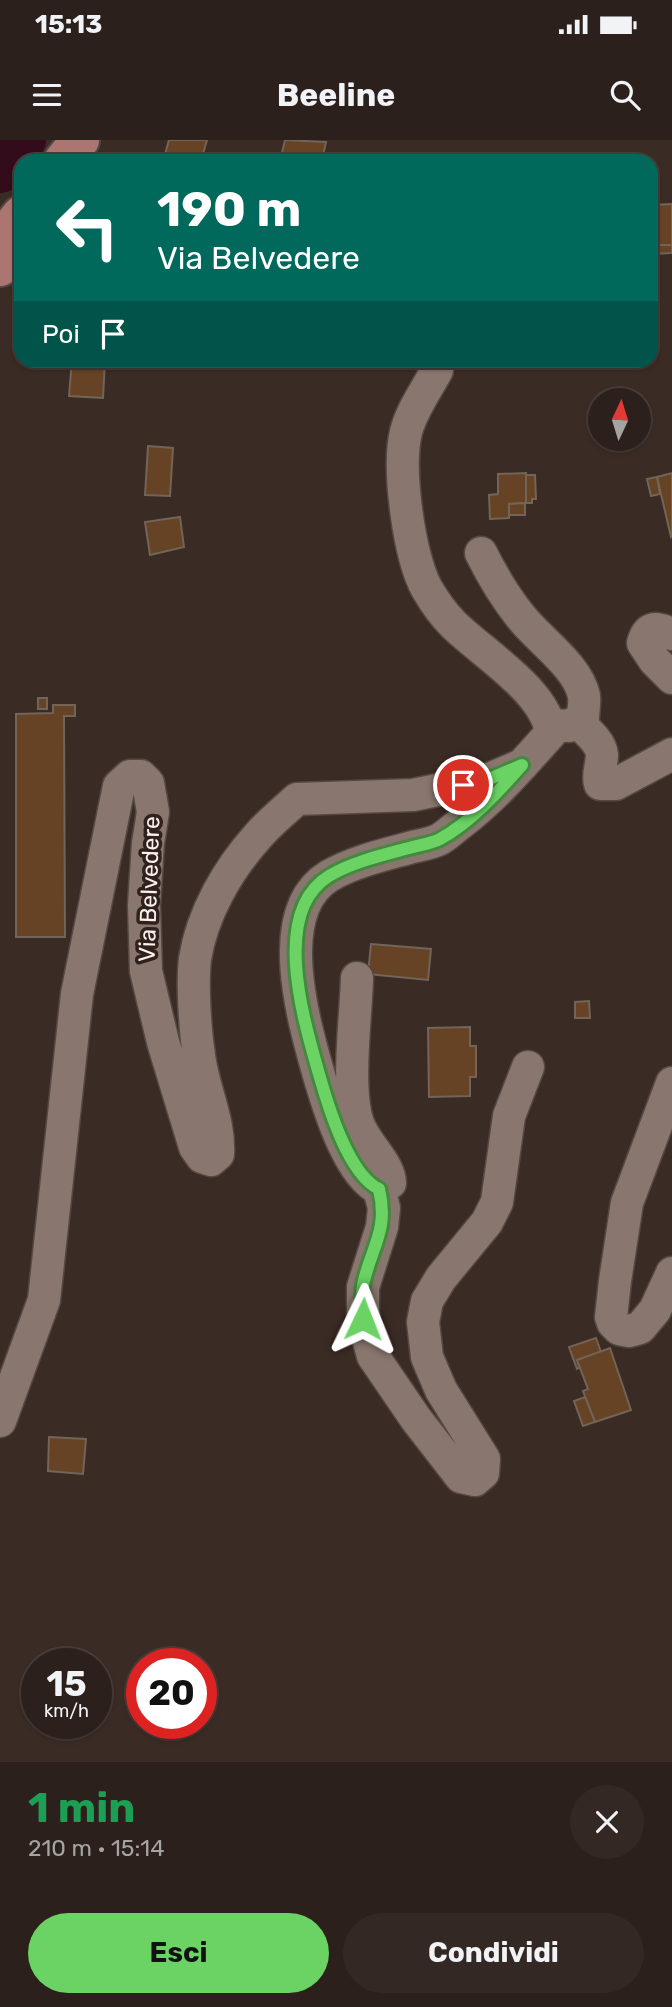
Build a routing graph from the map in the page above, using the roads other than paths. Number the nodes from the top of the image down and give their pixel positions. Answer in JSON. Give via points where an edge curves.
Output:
{"nodes":[{"id":1,"x":80,"y":140,"type":"edge"},
{"id":2,"x":69,"y":154,"type":"edge"},
{"id":3,"x":14,"y":224,"type":"edge"},
{"id":4,"x":0,"y":267,"type":"edge"},
{"id":5,"x":437,"y":370,"type":"dead end"},
{"id":6,"x":481,"y":553,"type":"dead end"},
{"id":7,"x":672,"y":634,"type":"edge"},
{"id":8,"x":672,"y":678,"type":"edge"},
{"id":9,"x":564,"y":724,"type":"junction"},
{"id":10,"x":672,"y":754,"type":"edge"},
{"id":11,"x":522,"y":765,"type":"junction"},
{"id":12,"x":357,"y":978,"type":"dead end"},
{"id":13,"x":528,"y":1067,"type":"dead end"},
{"id":14,"x":672,"y":1083,"type":"edge"},
{"id":15,"x":379,"y":1189,"type":"junction"},
{"id":16,"x":672,"y":1273,"type":"edge"},
{"id":17,"x":0,"y":1422,"type":"edge"}],
"edges":[{"from":1,"to":2,"type":"main road"},
{"from":3,"to":4,"type":"main road"},
{"from":5,"to":9,"type":"lane","via":[[406,430],[402,454],[417,560],[427,589],[452,622]]},
{"from":6,"to":9,"type":"lane","via":[[521,617],[579,683],[585,698],[583,718]]},
{"from":7,"to":8,"type":"lane","via":[[652,628],[643,643]]},
{"from":9,"to":10,"type":"lane","via":[[597,742],[602,753],[600,784],[616,784]]},
{"from":9,"to":11,"type":"lane"},
{"from":11,"to":15,"type":"lane","via":[[489,801],[439,839],[376,856],[330,875],[302,907],[297,924],[302,1016],[332,1119],[361,1175]]},
{"from":11,"to":17,"type":"lane","name":"Via Belvedere","via":[[487,780],[413,795],[296,799],[258,836],[229,873],[202,930],[195,961],[199,1056],[218,1128],[218,1154],[211,1160],[195,1147],[146,971],[144,905],[153,812],[148,783],[141,776],[130,776],[119,786],[77,993],[44,1300]]},
{"from":12,"to":15,"type":"lane","via":[[352,1096],[369,1147],[389,1171],[390,1184]]},
{"from":13,"to":15,"type":"lane","via":[[509,1116],[497,1202],[487,1222],[440,1278],[427,1301],[423,1322],[426,1357],[484,1459],[485,1469],[475,1480],[461,1477],[373,1356],[363,1319],[363,1286],[382,1227]]},
{"from":14,"to":16,"type":"lane","via":[[627,1203],[611,1317],[619,1329],[640,1328],[655,1310]]}]}
